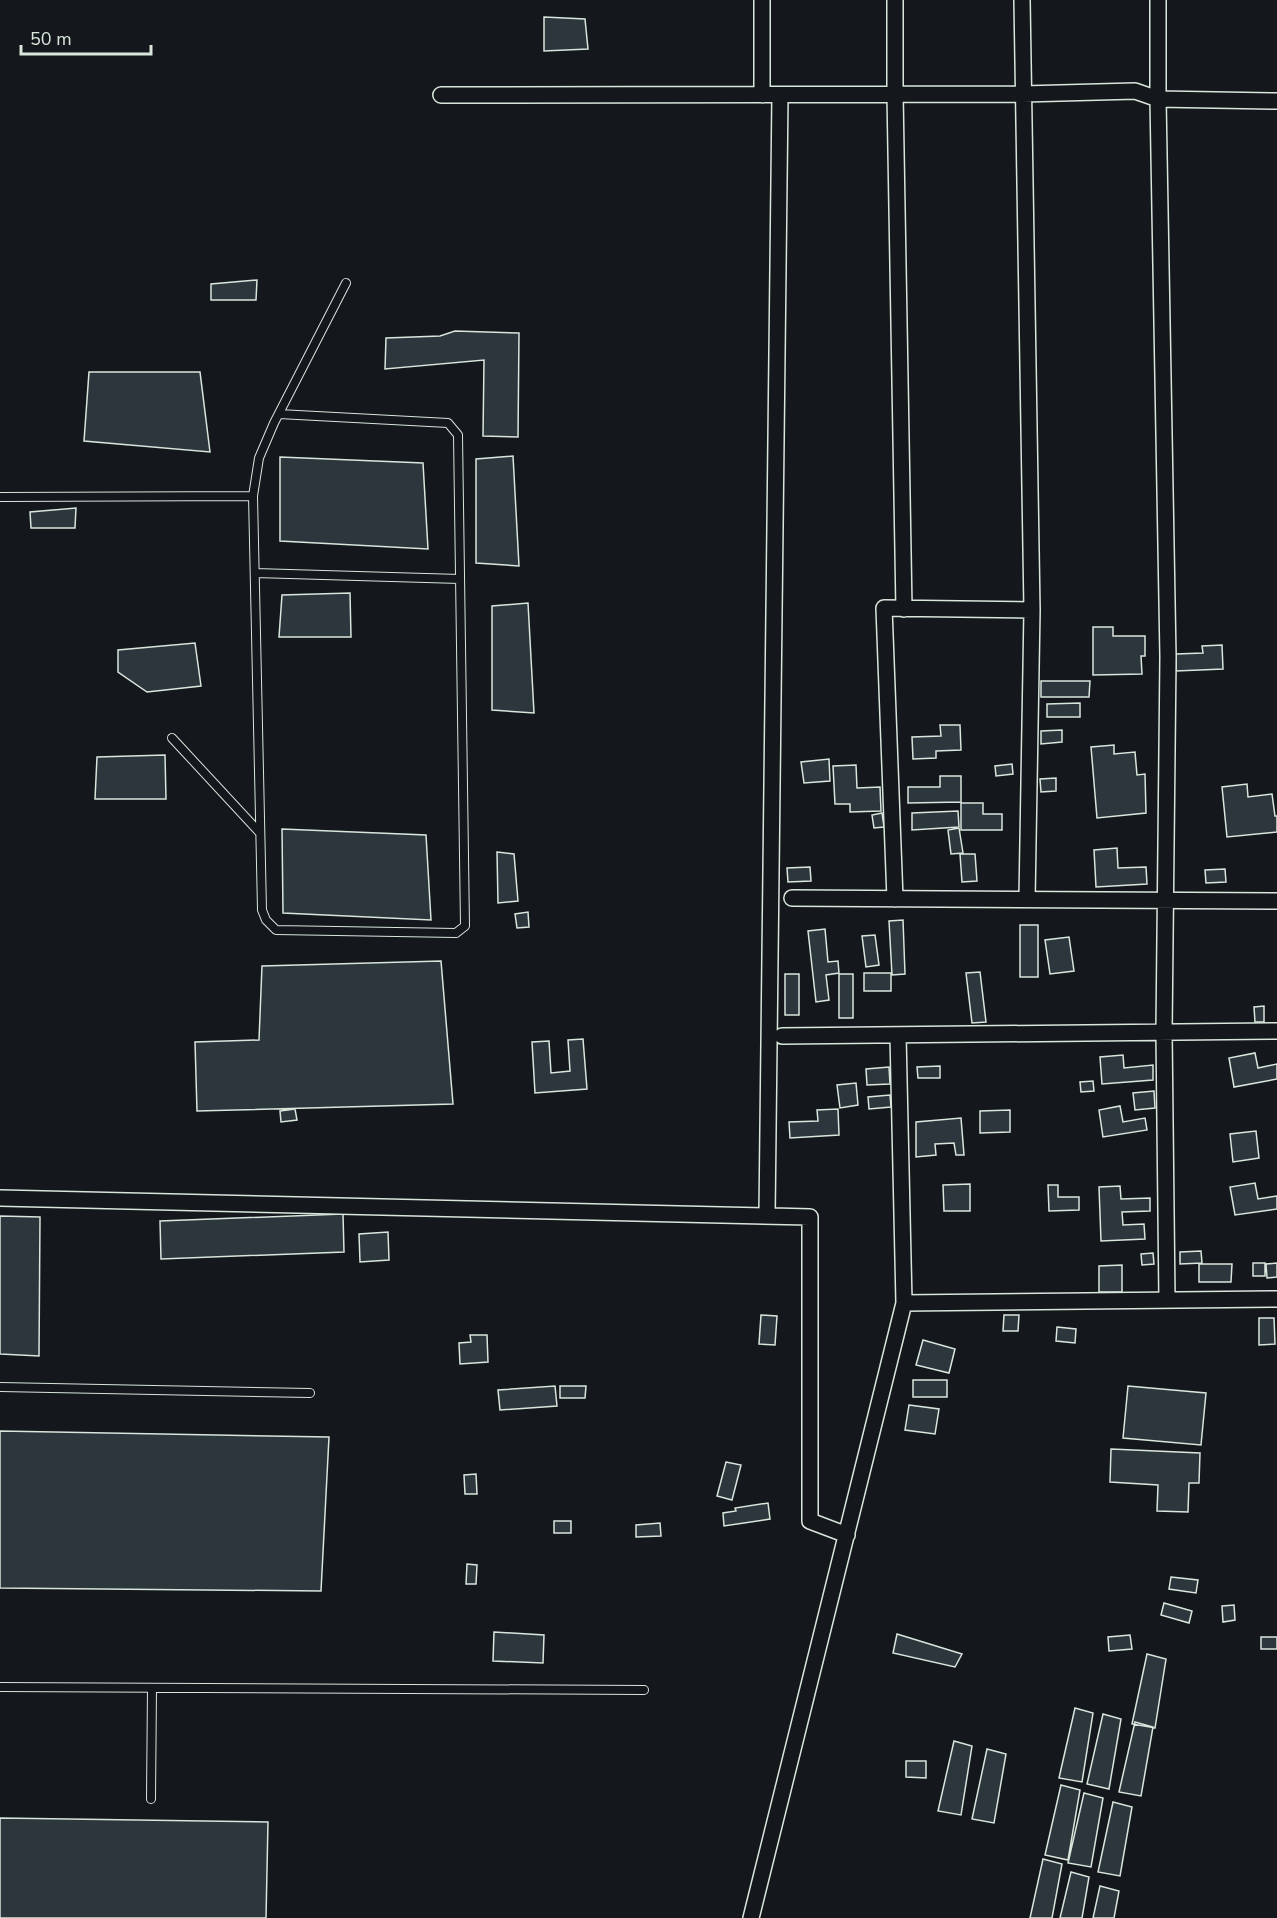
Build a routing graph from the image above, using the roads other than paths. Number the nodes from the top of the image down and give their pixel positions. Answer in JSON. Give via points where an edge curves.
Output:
{"nodes":[{"id":1,"x":762,"y":0,"type":"edge"},
{"id":2,"x":895,"y":0,"type":"edge"},
{"id":3,"x":1022,"y":0,"type":"edge"},
{"id":4,"x":1158,"y":0,"type":"edge"},
{"id":5,"x":895,"y":94,"type":"junction"},
{"id":6,"x":1023,"y":94,"type":"junction"},
{"id":7,"x":441,"y":95,"type":"dead end"},
{"id":8,"x":762,"y":95,"type":"junction"},
{"id":9,"x":780,"y":95,"type":"junction"},
{"id":10,"x":1158,"y":99,"type":"junction"},
{"id":11,"x":1277,"y":101,"type":"edge"},
{"id":12,"x":346,"y":283,"type":"dead end"},
{"id":13,"x":279,"y":414,"type":"junction"},
{"id":14,"x":253,"y":496,"type":"junction"},
{"id":15,"x":0,"y":497,"type":"edge"},
{"id":16,"x":255,"y":573,"type":"junction"},
{"id":17,"x":460,"y":579,"type":"junction"},
{"id":18,"x":904,"y":609,"type":"junction"},
{"id":19,"x":1032,"y":610,"type":"junction"},
{"id":20,"x":172,"y":738,"type":"dead end"},
{"id":21,"x":260,"y":833,"type":"junction"},
{"id":22,"x":792,"y":898,"type":"dead end"},
{"id":23,"x":895,"y":899,"type":"junction"},
{"id":24,"x":1027,"y":899,"type":"junction"},
{"id":25,"x":1166,"y":900,"type":"junction"},
{"id":26,"x":1277,"y":901,"type":"edge"},
{"id":27,"x":1277,"y":1031,"type":"edge"},
{"id":28,"x":1164,"y":1032,"type":"junction"},
{"id":29,"x":898,"y":1035,"type":"junction"},
{"id":30,"x":783,"y":1036,"type":"dead end"},
{"id":31,"x":0,"y":1198,"type":"edge"},
{"id":32,"x":766,"y":1216,"type":"junction"},
{"id":33,"x":1277,"y":1299,"type":"edge"},
{"id":34,"x":1167,"y":1300,"type":"junction"},
{"id":35,"x":904,"y":1303,"type":"junction"},
{"id":36,"x":0,"y":1387,"type":"edge"},
{"id":37,"x":310,"y":1393,"type":"dead end"},
{"id":38,"x":846,"y":1535,"type":"junction"},
{"id":39,"x":0,"y":1687,"type":"edge"},
{"id":40,"x":152,"y":1688,"type":"junction"},
{"id":41,"x":644,"y":1690,"type":"dead end"},
{"id":42,"x":151,"y":1799,"type":"dead end"},
{"id":43,"x":751,"y":1918,"type":"edge"}],
"edges":[{"from":1,"to":8,"type":"street"},
{"from":2,"to":5,"type":"street"},
{"from":3,"to":6,"type":"street"},
{"from":4,"to":10,"type":"street"},
{"from":5,"to":6,"type":"street"},
{"from":5,"to":9,"type":"street"},
{"from":5,"to":18,"type":"street"},
{"from":6,"to":10,"type":"street","via":[[1135,91]]},
{"from":6,"to":19,"type":"street"},
{"from":7,"to":8,"type":"street"},
{"from":8,"to":9,"type":"street"},
{"from":9,"to":32,"type":"street"},
{"from":10,"to":11,"type":"street"},
{"from":10,"to":25,"type":"street","via":[[1168,657]]},
{"from":12,"to":13,"type":"lane"},
{"from":13,"to":14,"type":"lane","via":[[259,458]]},
{"from":13,"to":17,"type":"lane","via":[[448,423],[454,427],[458,435]]},
{"from":14,"to":15,"type":"lane"},
{"from":14,"to":16,"type":"lane"},
{"from":16,"to":17,"type":"lane"},
{"from":16,"to":21,"type":"lane"},
{"from":17,"to":21,"type":"lane","via":[[463,930],[456,933],[276,930],[262,910]]},
{"from":18,"to":19,"type":"street"},
{"from":18,"to":23,"type":"street","via":[[884,608]]},
{"from":19,"to":24,"type":"street"},
{"from":20,"to":21,"type":"lane"},
{"from":22,"to":23,"type":"street"},
{"from":23,"to":24,"type":"street"},
{"from":24,"to":25,"type":"street"},
{"from":25,"to":26,"type":"street"},
{"from":25,"to":28,"type":"street"},
{"from":27,"to":28,"type":"street"},
{"from":28,"to":29,"type":"street"},
{"from":28,"to":34,"type":"street"},
{"from":29,"to":30,"type":"street"},
{"from":29,"to":35,"type":"street"},
{"from":31,"to":32,"type":"street"},
{"from":32,"to":38,"type":"street","via":[[810,1217],[810,1521]]},
{"from":33,"to":34,"type":"street"},
{"from":34,"to":35,"type":"street"},
{"from":35,"to":38,"type":"street"},
{"from":36,"to":37,"type":"lane"},
{"from":38,"to":43,"type":"street"},
{"from":39,"to":40,"type":"lane"},
{"from":40,"to":41,"type":"lane"},
{"from":40,"to":42,"type":"lane"}]}
